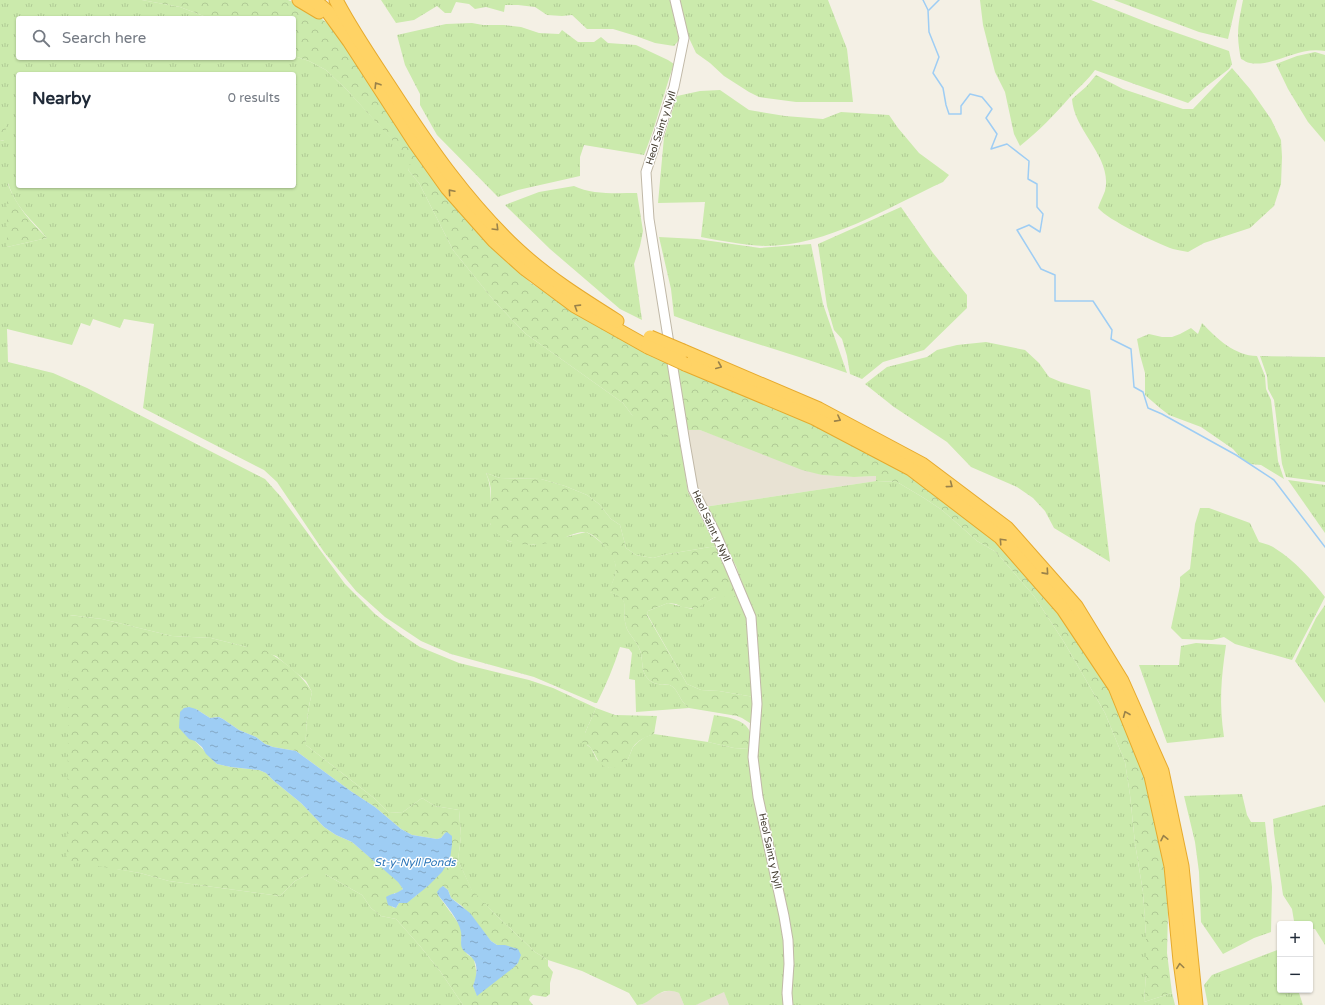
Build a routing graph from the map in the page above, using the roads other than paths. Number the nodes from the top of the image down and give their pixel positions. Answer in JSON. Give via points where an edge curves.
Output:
{"nodes":[{"id":1,"x":299,"y":0,"type":"edge"},
{"id":2,"x":314,"y":0,"type":"edge"},
{"id":3,"x":336,"y":0,"type":"edge"},
{"id":4,"x":345,"y":0,"type":"edge"},
{"id":5,"x":675,"y":0,"type":"edge"},
{"id":6,"x":335,"y":23,"type":"junction"},
{"id":7,"x":419,"y":132,"type":"junction"},
{"id":8,"x":649,"y":342,"type":"junction"},
{"id":9,"x":684,"y":357,"type":"junction"},
{"id":10,"x":788,"y":1005,"type":"edge"},
{"id":11,"x":1186,"y":1005,"type":"edge"},
{"id":12,"x":1196,"y":1005,"type":"edge"}],
"edges":[{"from":1,"to":6,"type":"highway"},
{"from":2,"to":6,"type":"highway","via":[[328,12]]},
{"from":3,"to":7,"type":"highway"},
{"from":4,"to":7,"type":"highway","via":[[398,90]]},
{"from":5,"to":10,"type":"street","name":"Heol Saint y Nyll","via":[[684,38],[674,87],[646,172],[649,219],[693,489],[716,534],[751,617],[757,704],[753,757],[758,797],[788,940]]},
{"from":8,"to":6,"type":"highway","one_way":true,"via":[[575,306],[524,268],[494,241],[446,188]]},
{"from":7,"to":8,"type":"highway","one_way":true,"via":[[480,212],[517,249],[554,280]]},
{"from":8,"to":9,"type":"highway","bridge":true},
{"from":11,"to":9,"type":"highway","one_way":true,"via":[[1171,866],[1151,776],[1115,687],[1063,609],[1000,537],[911,469],[814,418]]},
{"from":9,"to":12,"type":"highway","one_way":true,"via":[[819,409],[922,464],[1007,528],[1076,606],[1122,681],[1162,771],[1182,866]]}]}
